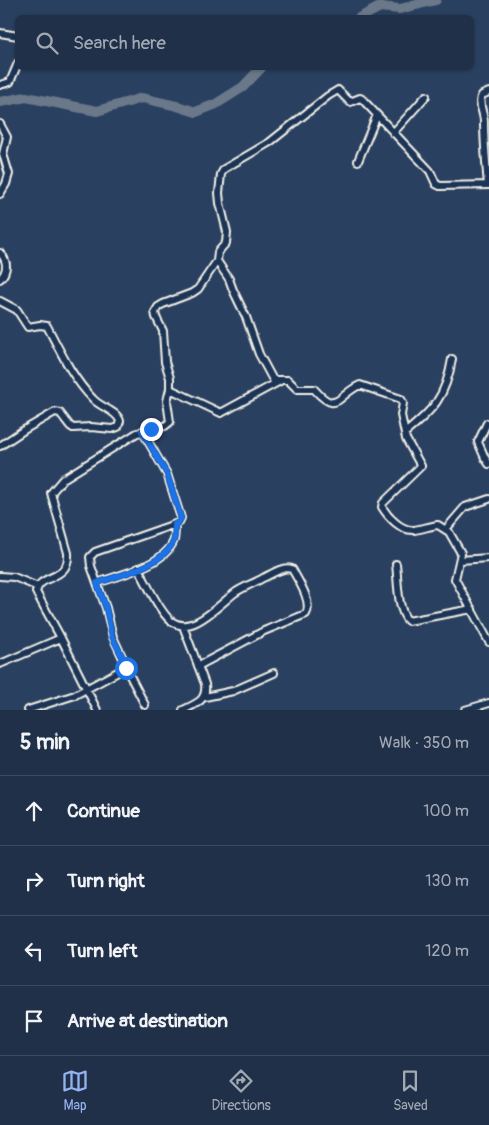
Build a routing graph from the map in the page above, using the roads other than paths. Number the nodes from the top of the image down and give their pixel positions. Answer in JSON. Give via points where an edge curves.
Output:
{"nodes":[{"id":1,"x":0,"y":32,"type":"edge"},
{"id":2,"x":15,"y":35,"type":"edge"},
{"id":3,"x":15,"y":70,"type":"edge"},
{"id":4,"x":0,"y":85,"type":"edge"},
{"id":5,"x":489,"y":92,"type":"edge"},
{"id":6,"x":426,"y":96,"type":"dead end"},
{"id":7,"x":377,"y":115,"type":"junction"},
{"id":8,"x":0,"y":124,"type":"edge"},
{"id":9,"x":393,"y":133,"type":"junction"},
{"id":10,"x":358,"y":160,"type":"dead end"},
{"id":11,"x":488,"y":182,"type":"edge"},
{"id":12,"x":0,"y":194,"type":"edge"},
{"id":13,"x":0,"y":253,"type":"edge"},
{"id":14,"x":217,"y":261,"type":"junction"},
{"id":15,"x":0,"y":279,"type":"edge"},
{"id":16,"x":0,"y":301,"type":"edge"},
{"id":17,"x":452,"y":360,"type":"dead end"},
{"id":18,"x":283,"y":380,"type":"junction"},
{"id":19,"x":170,"y":389,"type":"junction"},
{"id":20,"x":487,"y":422,"type":"dead end"},
{"id":21,"x":142,"y":431,"type":"junction"},
{"id":22,"x":405,"y":434,"type":"junction"},
{"id":23,"x":0,"y":446,"type":"edge"},
{"id":24,"x":489,"y":464,"type":"edge"},
{"id":25,"x":489,"y":499,"type":"edge"},
{"id":26,"x":175,"y":524,"type":"junction"},
{"id":27,"x":446,"y":529,"type":"junction"},
{"id":28,"x":489,"y":558,"type":"edge"},
{"id":29,"x":460,"y":560,"type":"junction"},
{"id":30,"x":396,"y":564,"type":"dead end"},
{"id":31,"x":138,"y":568,"type":"junction"},
{"id":32,"x":0,"y":576,"type":"edge"},
{"id":33,"x":97,"y":583,"type":"junction"},
{"id":34,"x":38,"y":586,"type":"junction"},
{"id":35,"x":472,"y":609,"type":"junction"},
{"id":36,"x":183,"y":626,"type":"junction"},
{"id":37,"x":61,"y":638,"type":"junction"},
{"id":38,"x":489,"y":642,"type":"edge"},
{"id":39,"x":0,"y":664,"type":"edge"},
{"id":40,"x":198,"y":666,"type":"junction"},
{"id":41,"x":126,"y":668,"type":"junction"},
{"id":42,"x":274,"y":673,"type":"dead end"},
{"id":43,"x":86,"y":689,"type":"junction"},
{"id":44,"x":205,"y":697,"type":"junction"},
{"id":45,"x":489,"y":703,"type":"edge"},
{"id":46,"x":145,"y":705,"type":"dead end"},
{"id":47,"x":28,"y":710,"type":"edge"},
{"id":48,"x":97,"y":710,"type":"edge"},
{"id":49,"x":183,"y":710,"type":"edge"},
{"id":50,"x":466,"y":710,"type":"edge"}],
"edges":[{"from":1,"to":2,"type":"street"},
{"from":3,"to":4,"type":"street","via":[[10,82]]},
{"from":5,"to":11,"type":"street","via":[[480,100]]},
{"from":6,"to":9,"type":"street"},
{"from":7,"to":9,"type":"street"},
{"from":7,"to":10,"type":"street"},
{"from":7,"to":14,"type":"street","via":[[362,98],[350,102],[337,90],[270,142],[224,169],[220,180],[220,203],[228,236],[218,252]]},
{"from":8,"to":12,"type":"street","via":[[7,137],[3,154],[9,174]]},
{"from":9,"to":11,"type":"street","via":[[430,171],[438,185]]},
{"from":13,"to":15,"type":"street","via":[[6,269]]},
{"from":14,"to":18,"type":"street","via":[[229,279],[271,376],[275,380]]},
{"from":14,"to":19,"type":"street","via":[[196,290],[161,305],[155,312],[163,331]]},
{"from":16,"to":23,"type":"street","via":[[17,310],[28,327],[46,326],[81,385],[120,421],[112,430],[75,428],[55,412]]},
{"from":17,"to":22,"type":"street","via":[[446,388],[439,400]]},
{"from":18,"to":19,"type":"street","via":[[222,413]]},
{"from":18,"to":22,"type":"street","via":[[290,380],[298,389],[314,389],[322,399],[331,402],[338,401],[360,385],[401,399]]},
{"from":19,"to":21,"type":"street","via":[[167,401],[170,422]]},
{"from":20,"to":24,"type":"street","via":[[478,442]]},
{"from":21,"to":26,"type":"street","via":[[171,485],[181,518]]},
{"from":21,"to":34,"type":"street","via":[[63,479],[51,491],[68,562],[59,574]]},
{"from":22,"to":27,"type":"street","via":[[421,466],[382,508],[395,522],[409,530],[436,525]]},
{"from":25,"to":27,"type":"street","via":[[465,507]]},
{"from":26,"to":31,"type":"street","via":[[171,545],[160,557]]},
{"from":26,"to":33,"type":"street","via":[[94,552],[90,561]]},
{"from":27,"to":29,"type":"street","via":[[460,550]]},
{"from":28,"to":29,"type":"street"},
{"from":29,"to":35,"type":"street","via":[[455,579]]},
{"from":30,"to":35,"type":"street","via":[[400,602],[408,621]]},
{"from":31,"to":33,"type":"street"},
{"from":31,"to":36,"type":"street","via":[[166,616]]},
{"from":32,"to":34,"type":"street","via":[[14,577]]},
{"from":33,"to":41,"type":"street","via":[[112,637]]},
{"from":34,"to":37,"type":"street","via":[[37,595]]},
{"from":35,"to":38,"type":"street"},
{"from":36,"to":40,"type":"street"},
{"from":36,"to":40,"type":"street","via":[[194,624],[237,592],[287,568],[292,568],[306,598],[308,609],[302,617],[264,632]]},
{"from":37,"to":39,"type":"street"},
{"from":37,"to":43,"type":"street"},
{"from":40,"to":44,"type":"street","via":[[205,684]]},
{"from":41,"to":43,"type":"street"},
{"from":41,"to":46,"type":"street"},
{"from":42,"to":44,"type":"street","via":[[233,691]]},
{"from":43,"to":47,"type":"street"},
{"from":43,"to":48,"type":"street"},
{"from":44,"to":49,"type":"street"},
{"from":45,"to":50,"type":"street"}]}
